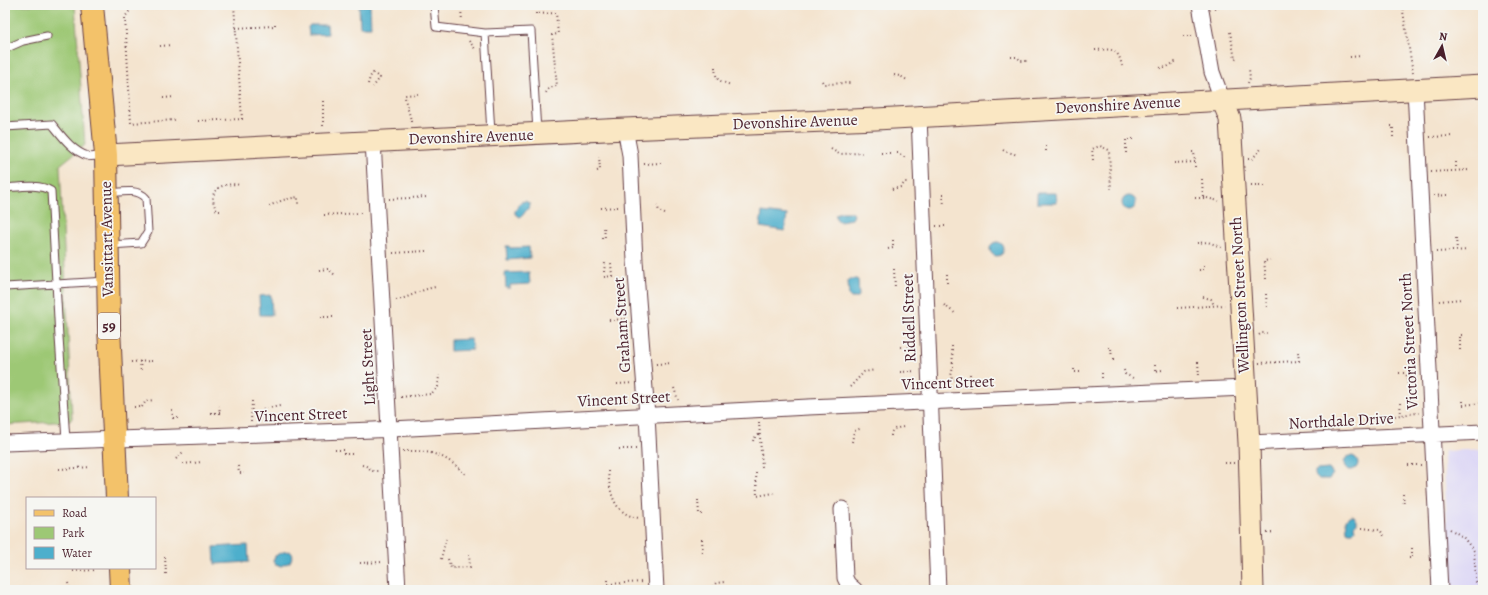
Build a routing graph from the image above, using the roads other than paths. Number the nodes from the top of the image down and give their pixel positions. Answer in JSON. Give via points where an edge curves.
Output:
{"nodes":[{"id":1,"x":92,"y":5,"type":"edge"},
{"id":2,"x":434,"y":5,"type":"edge"},
{"id":3,"x":1206,"y":8,"type":"edge"},
{"id":4,"x":485,"y":33,"type":"junction"},
{"id":5,"x":47,"y":36,"type":"dead end"},
{"id":6,"x":5,"y":49,"type":"edge"},
{"id":7,"x":1483,"y":86,"type":"edge"},
{"id":8,"x":1415,"y":89,"type":"junction"},
{"id":9,"x":1222,"y":99,"type":"junction"},
{"id":10,"x":918,"y":116,"type":"junction"},
{"id":11,"x":5,"y":127,"type":"edge"},
{"id":12,"x":625,"y":129,"type":"junction"},
{"id":13,"x":538,"y":134,"type":"junction"},
{"id":14,"x":491,"y":136,"type":"junction"},
{"id":15,"x":373,"y":141,"type":"junction"},
{"id":16,"x":106,"y":154,"type":"junction"},
{"id":17,"x":5,"y":188,"type":"edge"},
{"id":18,"x":106,"y":193,"type":"junction"},
{"id":19,"x":108,"y":245,"type":"junction"},
{"id":20,"x":108,"y":281,"type":"junction"},
{"id":21,"x":56,"y":284,"type":"junction"},
{"id":22,"x":5,"y":287,"type":"edge"},
{"id":23,"x":1245,"y":388,"type":"junction"},
{"id":24,"x":931,"y":402,"type":"junction"},
{"id":25,"x":647,"y":415,"type":"junction"},
{"id":26,"x":389,"y":429,"type":"junction"},
{"id":27,"x":1483,"y":432,"type":"edge"},
{"id":28,"x":1432,"y":434,"type":"junction"},
{"id":29,"x":66,"y":440,"type":"junction"},
{"id":30,"x":114,"y":440,"type":"junction"},
{"id":31,"x":5,"y":443,"type":"edge"},
{"id":32,"x":1249,"y":443,"type":"junction"},
{"id":33,"x":117,"y":497,"type":"edge"},
{"id":34,"x":842,"y":510,"type":"dead end"},
{"id":35,"x":120,"y":569,"type":"edge"},
{"id":36,"x":651,"y":586,"type":"edge"},
{"id":37,"x":121,"y":590,"type":"edge"},
{"id":38,"x":398,"y":590,"type":"edge"},
{"id":39,"x":854,"y":590,"type":"edge"},
{"id":40,"x":938,"y":590,"type":"edge"},
{"id":41,"x":1253,"y":590,"type":"edge"},
{"id":42,"x":1435,"y":590,"type":"edge"}],
"edges":[{"from":1,"to":16,"type":"main road","name":"Vansittart Avenue","number":"59"},
{"from":2,"to":4,"type":"lane","via":[[436,27]]},
{"from":3,"to":9,"type":"street","name":"Wellington Street North","via":[[1212,72]]},
{"from":4,"to":13,"type":"lane","via":[[531,31]]},
{"from":4,"to":14,"type":"lane"},
{"from":5,"to":6,"type":"lane","via":[[23,41]]},
{"from":7,"to":8,"type":"main road","name":"Devonshire Avenue"},
{"from":8,"to":9,"type":"main road","name":"Devonshire Avenue"},
{"from":8,"to":28,"type":"street","name":"Victoria Street North"},
{"from":9,"to":10,"type":"main road","name":"Devonshire Avenue"},
{"from":9,"to":23,"type":"main road","name":"Wellington Street North","via":[[1230,119],[1240,193],[1237,246]]},
{"from":10,"to":12,"type":"main road","name":"Devonshire Avenue"},
{"from":10,"to":24,"type":"street","name":"Riddell Street"},
{"from":11,"to":16,"type":"lane","via":[[52,124],[77,151],[89,157]]},
{"from":12,"to":13,"type":"main road","name":"Devonshire Avenue"},
{"from":12,"to":25,"type":"street","name":"Graham Street","via":[[631,165],[635,262]]},
{"from":13,"to":14,"type":"main road","name":"Devonshire Avenue"},
{"from":14,"to":15,"type":"main road","name":"Devonshire Avenue"},
{"from":15,"to":16,"type":"main road","name":"Devonshire Avenue"},
{"from":15,"to":26,"type":"street","name":"Light Street"},
{"from":16,"to":18,"type":"main road","name":"Vansittart Avenue","number":"59"},
{"from":17,"to":21,"type":"lane","via":[[39,187],[52,191]]},
{"from":18,"to":19,"type":"main road","name":"Vansittart Avenue","number":"59"},
{"from":18,"to":19,"type":"lane","via":[[143,194],[146,198],[148,232],[141,242]]},
{"from":19,"to":20,"type":"main road","name":"Vansittart Avenue","number":"59"},
{"from":20,"to":21,"type":"lane"},
{"from":20,"to":30,"type":"main road","name":"Vansittart Avenue","number":"59"},
{"from":21,"to":22,"type":"lane"},
{"from":21,"to":29,"type":"lane"},
{"from":23,"to":24,"type":"street","name":"Vincent Street"},
{"from":23,"to":32,"type":"main road","name":"Wellington Street North"},
{"from":24,"to":25,"type":"street","name":"Vincent Street"},
{"from":24,"to":40,"type":"street","name":"Riddell Street"},
{"from":25,"to":26,"type":"street","name":"Vincent Street"},
{"from":25,"to":36,"type":"street","name":"Graham Street","via":[[652,517]]},
{"from":26,"to":30,"type":"street","name":"Vincent Street"},
{"from":26,"to":38,"type":"street","name":"Light Street"},
{"from":27,"to":28,"type":"street","name":"Northdale Drive"},
{"from":28,"to":32,"type":"street","name":"Northdale Drive"},
{"from":28,"to":42,"type":"street","name":"Victoria Street North"},
{"from":29,"to":30,"type":"street","name":"Vincent Street"},
{"from":29,"to":31,"type":"street","name":"Vincent Street"},
{"from":30,"to":33,"type":"main road","name":"Vansittart Avenue","number":"59"},
{"from":32,"to":41,"type":"main road","name":"Wellington Street North"},
{"from":34,"to":39,"type":"street","via":[[846,578]]},
{"from":35,"to":37,"type":"main road"}]}
